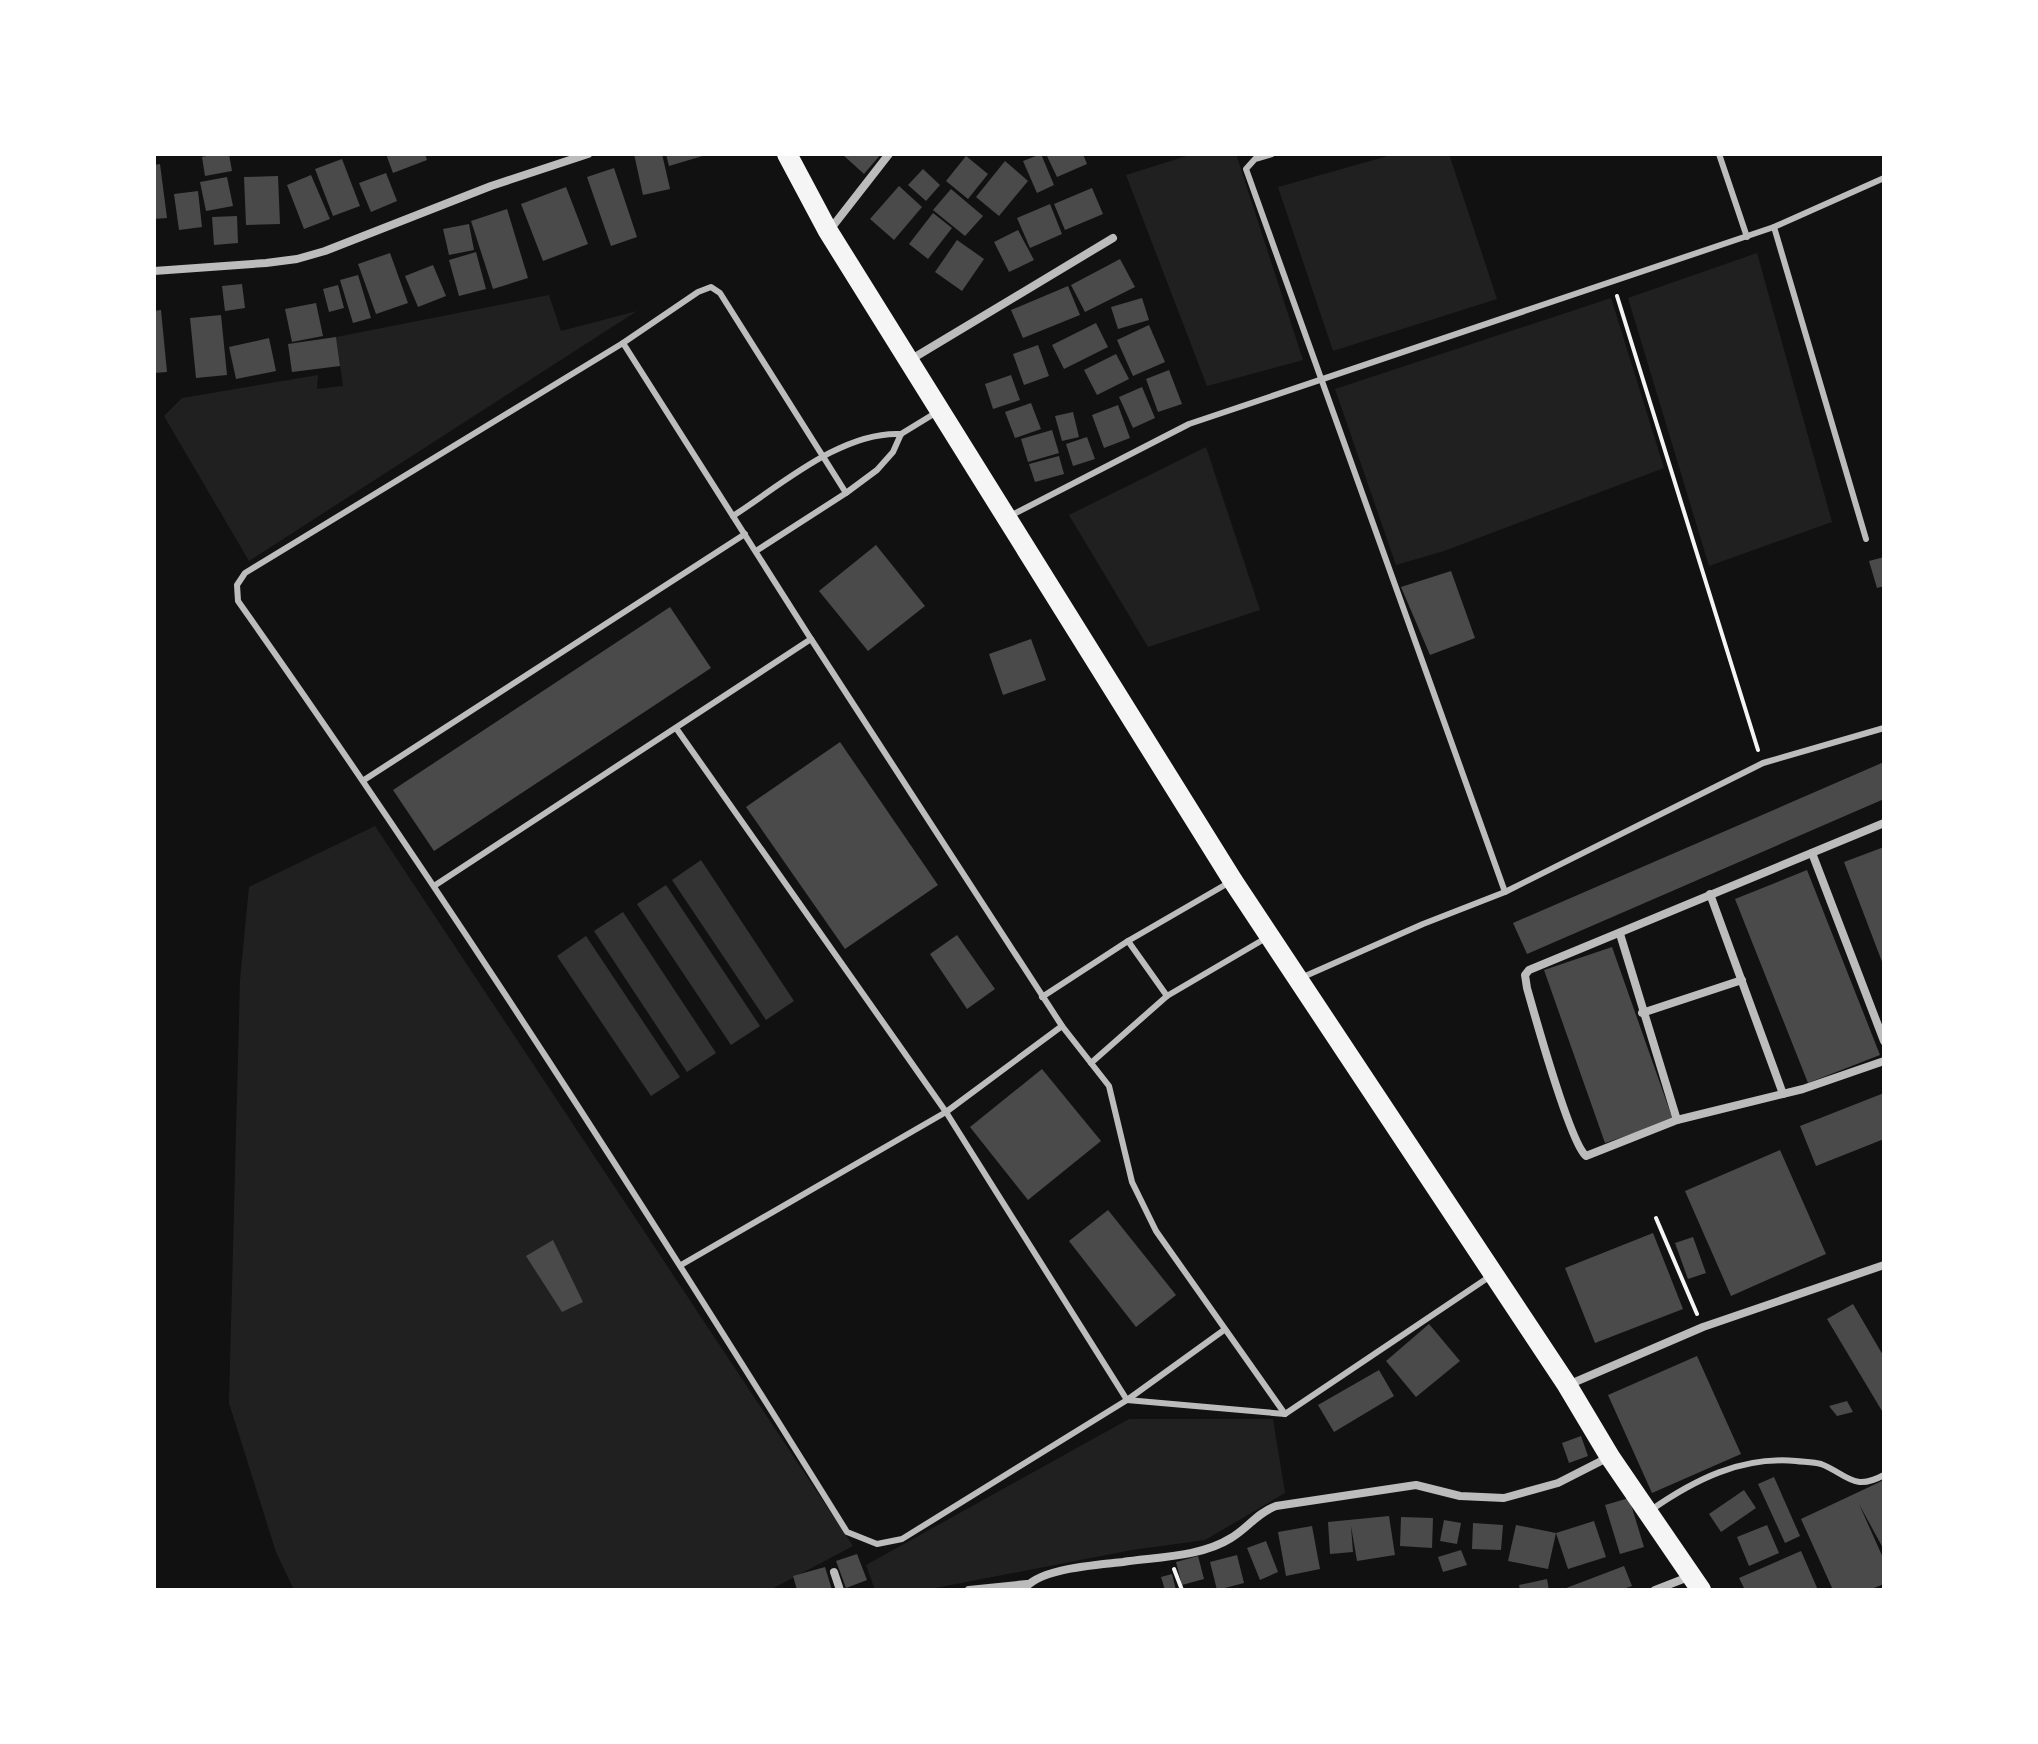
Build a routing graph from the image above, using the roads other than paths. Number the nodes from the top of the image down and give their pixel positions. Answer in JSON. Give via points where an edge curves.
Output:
{"nodes":[{"id":1,"x":588,"y":154,"type":"edge"},
{"id":2,"x":787,"y":154,"type":"edge"},
{"id":3,"x":889,"y":154,"type":"edge"},
{"id":4,"x":1272,"y":154,"type":"edge"},
{"id":5,"x":1719,"y":154,"type":"edge"},
{"id":6,"x":1884,"y":178,"type":"edge"},
{"id":7,"x":1774,"y":227,"type":"junction"},
{"id":8,"x":828,"y":231,"type":"junction"},
{"id":9,"x":1747,"y":237,"type":"junction"},
{"id":10,"x":1113,"y":238,"type":"dead end"},
{"id":11,"x":154,"y":271,"type":"edge"},
{"id":12,"x":623,"y":343,"type":"junction"},
{"id":13,"x":909,"y":360,"type":"junction"},
{"id":14,"x":1323,"y":381,"type":"junction"},
{"id":15,"x":940,"y":410,"type":"junction"},
{"id":16,"x":901,"y":434,"type":"junction"},
{"id":17,"x":823,"y":457,"type":"junction"},
{"id":18,"x":846,"y":493,"type":"junction"},
{"id":19,"x":733,"y":516,"type":"junction"},
{"id":20,"x":1007,"y":518,"type":"junction"},
{"id":21,"x":745,"y":534,"type":"junction"},
{"id":22,"x":1866,"y":539,"type":"dead end"},
{"id":23,"x":756,"y":551,"type":"junction"},
{"id":24,"x":811,"y":639,"type":"junction"},
{"id":25,"x":676,"y":728,"type":"junction"},
{"id":26,"x":1884,"y":728,"type":"edge"},
{"id":27,"x":364,"y":780,"type":"junction"},
{"id":28,"x":1884,"y":823,"type":"edge"},
{"id":29,"x":1812,"y":853,"type":"junction"},
{"id":30,"x":1233,"y":881,"type":"junction"},
{"id":31,"x":434,"y":886,"type":"junction"},
{"id":32,"x":1505,"y":892,"type":"junction"},
{"id":33,"x":1710,"y":894,"type":"junction"},
{"id":34,"x":1620,"y":934,"type":"junction"},
{"id":35,"x":1270,"y":936,"type":"junction"},
{"id":36,"x":1128,"y":941,"type":"junction"},
{"id":37,"x":1300,"y":979,"type":"junction"},
{"id":38,"x":1742,"y":980,"type":"junction"},
{"id":39,"x":1167,"y":996,"type":"junction"},
{"id":40,"x":1042,"y":997,"type":"junction"},
{"id":41,"x":1642,"y":1013,"type":"junction"},
{"id":42,"x":1062,"y":1026,"type":"junction"},
{"id":43,"x":1884,"y":1041,"type":"edge"},
{"id":44,"x":1884,"y":1061,"type":"edge"},
{"id":45,"x":1091,"y":1063,"type":"junction"},
{"id":46,"x":1783,"y":1094,"type":"junction"},
{"id":47,"x":946,"y":1112,"type":"junction"},
{"id":48,"x":1677,"y":1120,"type":"junction"},
{"id":49,"x":681,"y":1265,"type":"junction"},
{"id":50,"x":1884,"y":1265,"type":"edge"},
{"id":51,"x":1492,"y":1275,"type":"junction"},
{"id":52,"x":1224,"y":1330,"type":"junction"},
{"id":53,"x":1567,"y":1385,"type":"junction"},
{"id":54,"x":1127,"y":1400,"type":"junction"},
{"id":55,"x":1285,"y":1414,"type":"junction"},
{"id":56,"x":1610,"y":1457,"type":"junction"},
{"id":57,"x":1884,"y":1475,"type":"edge"},
{"id":58,"x":1648,"y":1512,"type":"junction"},
{"id":59,"x":834,"y":1572,"type":"dead end"},
{"id":60,"x":1696,"y":1583,"type":"edge"},
{"id":61,"x":1026,"y":1587,"type":"edge"},
{"id":62,"x":840,"y":1590,"type":"edge"},
{"id":63,"x":969,"y":1590,"type":"edge"},
{"id":64,"x":1655,"y":1590,"type":"edge"}],
"edges":[{"from":1,"to":11,"type":"street","via":[[297,259]]},
{"from":2,"to":8,"type":"main road"},
{"from":3,"to":8,"type":"street"},
{"from":4,"to":14,"type":"lane","via":[[1255,159],[1246,169]]},
{"from":5,"to":9,"type":"lane"},
{"from":6,"to":7,"type":"lane"},
{"from":7,"to":9,"type":"lane"},
{"from":7,"to":22,"type":"lane"},
{"from":8,"to":13,"type":"main road"},
{"from":9,"to":14,"type":"lane"},
{"from":10,"to":13,"type":"street"},
{"from":12,"to":17,"type":"lane","via":[[711,287],[720,293]]},
{"from":12,"to":19,"type":"lane"},
{"from":12,"to":27,"type":"lane","via":[[245,573],[237,585],[238,601]]},
{"from":13,"to":15,"type":"main road"},
{"from":14,"to":20,"type":"lane","via":[[1189,424]]},
{"from":14,"to":32,"type":"lane"},
{"from":15,"to":16,"type":"lane"},
{"from":15,"to":20,"type":"main road"},
{"from":16,"to":17,"type":"lane","via":[[859,439]]},
{"from":16,"to":18,"type":"lane","via":[[877,470]]},
{"from":17,"to":18,"type":"lane"},
{"from":17,"to":19,"type":"lane"},
{"from":18,"to":23,"type":"lane"},
{"from":19,"to":21,"type":"lane"},
{"from":20,"to":30,"type":"main road"},
{"from":21,"to":23,"type":"lane"},
{"from":21,"to":27,"type":"lane"},
{"from":23,"to":24,"type":"lane"},
{"from":24,"to":25,"type":"lane"},
{"from":24,"to":40,"type":"lane"},
{"from":25,"to":31,"type":"lane"},
{"from":25,"to":47,"type":"lane"},
{"from":26,"to":32,"type":"lane","via":[[1763,763]]},
{"from":27,"to":31,"type":"lane"},
{"from":28,"to":29,"type":"street"},
{"from":29,"to":33,"type":"street"},
{"from":29,"to":43,"type":"street"},
{"from":30,"to":35,"type":"main road"},
{"from":30,"to":36,"type":"lane"},
{"from":31,"to":49,"type":"lane"},
{"from":32,"to":37,"type":"lane"},
{"from":33,"to":34,"type":"street"},
{"from":33,"to":38,"type":"street"},
{"from":34,"to":41,"type":"street"},
{"from":34,"to":48,"type":"street","via":[[1529,970],[1527,988],[1582,1153],[1591,1155]]},
{"from":35,"to":37,"type":"main road"},
{"from":35,"to":39,"type":"lane"},
{"from":36,"to":39,"type":"lane"},
{"from":36,"to":40,"type":"lane"},
{"from":37,"to":51,"type":"main road"},
{"from":38,"to":41,"type":"street"},
{"from":38,"to":46,"type":"street"},
{"from":39,"to":45,"type":"lane"},
{"from":40,"to":42,"type":"lane"},
{"from":41,"to":48,"type":"street"},
{"from":42,"to":45,"type":"lane"},
{"from":42,"to":47,"type":"lane"},
{"from":44,"to":46,"type":"street"},
{"from":45,"to":52,"type":"lane","via":[[1109,1086],[1132,1182],[1156,1231]]},
{"from":46,"to":48,"type":"street"},
{"from":47,"to":49,"type":"lane"},
{"from":47,"to":54,"type":"lane"},
{"from":49,"to":54,"type":"lane","via":[[847,1532],[877,1544],[902,1539]]},
{"from":50,"to":53,"type":"street","via":[[1703,1327]]},
{"from":51,"to":53,"type":"main road"},
{"from":51,"to":55,"type":"lane"},
{"from":52,"to":54,"type":"lane"},
{"from":52,"to":55,"type":"lane"},
{"from":53,"to":56,"type":"main road"},
{"from":54,"to":55,"type":"lane"},
{"from":56,"to":58,"type":"main road"},
{"from":56,"to":61,"type":"street","via":[[1558,1483],[1504,1498],[1460,1496],[1416,1485],[1276,1506],[1207,1548],[1068,1570]]},
{"from":57,"to":58,"type":"lane","via":[[1871,1482],[1846,1480],[1821,1464],[1751,1463],[1695,1481]]},
{"from":58,"to":60,"type":"main road"},
{"from":59,"to":62,"type":"street"},
{"from":60,"to":64,"type":"street"},
{"from":61,"to":63,"type":"street"}]}
